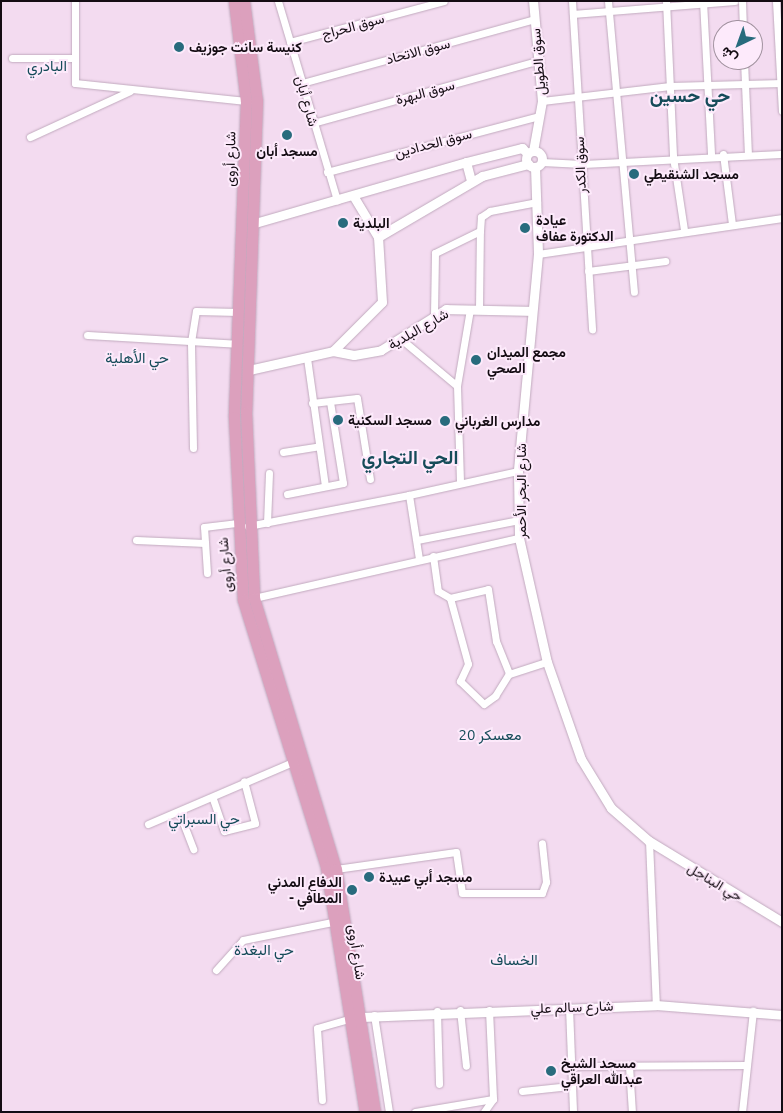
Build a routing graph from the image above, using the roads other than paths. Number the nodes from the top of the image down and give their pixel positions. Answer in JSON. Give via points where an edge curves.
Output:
{"nodes":[{"id":1,"x":75,"y":1,"type":"edge"},
{"id":2,"x":234,"y":1,"type":"edge"},
{"id":3,"x":244,"y":1,"type":"edge"},
{"id":4,"x":279,"y":1,"type":"edge"},
{"id":5,"x":444,"y":1,"type":"edge"},
{"id":6,"x":533,"y":1,"type":"edge"},
{"id":7,"x":572,"y":1,"type":"edge"},
{"id":8,"x":608,"y":1,"type":"edge"},
{"id":9,"x":734,"y":1,"type":"edge"},
{"id":10,"x":742,"y":1,"type":"edge"},
{"id":11,"x":776,"y":1,"type":"edge"},
{"id":12,"x":703,"y":2,"type":"edge"},
{"id":13,"x":666,"y":5,"type":"edge"},
{"id":14,"x":573,"y":14,"type":"junction"},
{"id":15,"x":609,"y":14,"type":"junction"},
{"id":16,"x":534,"y":19,"type":"junction"},
{"id":17,"x":743,"y":20,"type":"edge"},
{"id":18,"x":290,"y":42,"type":"junction"},
{"id":19,"x":12,"y":58,"type":"dead end"},
{"id":20,"x":72,"y":58,"type":"junction"},
{"id":21,"x":538,"y":62,"type":"junction"},
{"id":22,"x":744,"y":70,"type":"edge"},
{"id":23,"x":302,"y":83,"type":"junction"},
{"id":24,"x":781,"y":84,"type":"edge"},
{"id":25,"x":706,"y":85,"type":"junction"},
{"id":26,"x":745,"y":85,"type":"junction"},
{"id":27,"x":670,"y":86,"type":"junction"},
{"id":28,"x":131,"y":91,"type":"junction"},
{"id":29,"x":612,"y":91,"type":"junction"},
{"id":30,"x":577,"y":97,"type":"junction"},
{"id":31,"x":252,"y":101,"type":"junction"},
{"id":32,"x":542,"y":101,"type":"junction"},
{"id":33,"x":782,"y":110,"type":"edge"},
{"id":34,"x":539,"y":116,"type":"junction"},
{"id":35,"x":314,"y":123,"type":"junction"},
{"id":36,"x":30,"y":136,"type":"dead end"},
{"id":37,"x":531,"y":153,"type":"junction"},
{"id":38,"x":722,"y":154,"type":"junction"},
{"id":39,"x":782,"y":154,"type":"edge"},
{"id":40,"x":748,"y":155,"type":"junction"},
{"id":41,"x":711,"y":156,"type":"junction"},
{"id":42,"x":673,"y":157,"type":"junction"},
{"id":43,"x":620,"y":159,"type":"junction"},
{"id":44,"x":466,"y":162,"type":"junction"},
{"id":45,"x":582,"y":164,"type":"junction"},
{"id":46,"x":535,"y":165,"type":"junction"},
{"id":47,"x":327,"y":172,"type":"junction"},
{"id":48,"x":471,"y":181,"type":"junction"},
{"id":49,"x":354,"y":196,"type":"junction"},
{"id":50,"x":337,"y":200,"type":"junction"},
{"id":51,"x":537,"y":202,"type":"junction"},
{"id":52,"x":782,"y":218,"type":"edge"},
{"id":53,"x":250,"y":223,"type":"junction"},
{"id":54,"x":732,"y":224,"type":"junction"},
{"id":55,"x":684,"y":230,"type":"junction"},
{"id":56,"x":480,"y":231,"type":"junction"},
{"id":57,"x":378,"y":237,"type":"junction"},
{"id":58,"x":632,"y":240,"type":"junction"},
{"id":59,"x":587,"y":248,"type":"junction"},
{"id":60,"x":538,"y":254,"type":"junction"},
{"id":61,"x":665,"y":261,"type":"dead end"},
{"id":62,"x":633,"y":265,"type":"junction"},
{"id":63,"x":588,"y":271,"type":"junction"},
{"id":64,"x":634,"y":292,"type":"dead end"},
{"id":65,"x":475,"y":309,"type":"junction"},
{"id":66,"x":238,"y":312,"type":"junction"},
{"id":67,"x":532,"y":312,"type":"junction"},
{"id":68,"x":434,"y":316,"type":"junction"},
{"id":69,"x":592,"y":329,"type":"dead end"},
{"id":70,"x":87,"y":335,"type":"dead end"},
{"id":71,"x":401,"y":339,"type":"junction"},
{"id":72,"x":191,"y":342,"type":"junction"},
{"id":73,"x":237,"y":344,"type":"junction"},
{"id":74,"x":333,"y":351,"type":"junction"},
{"id":75,"x":307,"y":358,"type":"junction"},
{"id":76,"x":249,"y":370,"type":"junction"},
{"id":77,"x":237,"y":373,"type":"junction"},
{"id":78,"x":457,"y":386,"type":"junction"},
{"id":79,"x":330,"y":402,"type":"junction"},
{"id":80,"x":312,"y":403,"type":"junction"},
{"id":81,"x":319,"y":446,"type":"junction"},
{"id":82,"x":193,"y":448,"type":"dead end"},
{"id":83,"x":283,"y":452,"type":"dead end"},
{"id":84,"x":518,"y":472,"type":"junction"},
{"id":85,"x":269,"y":473,"type":"dead end"},
{"id":86,"x":370,"y":479,"type":"dead end"},
{"id":87,"x":460,"y":482,"type":"junction"},
{"id":88,"x":325,"y":486,"type":"junction"},
{"id":89,"x":287,"y":494,"type":"dead end"},
{"id":90,"x":409,"y":495,"type":"junction"},
{"id":91,"x":519,"y":520,"type":"junction"},
{"id":92,"x":236,"y":523,"type":"junction"},
{"id":93,"x":267,"y":523,"type":"junction"},
{"id":94,"x":248,"y":526,"type":"junction"},
{"id":95,"x":519,"y":538,"type":"junction"},
{"id":96,"x":136,"y":540,"type":"dead end"},
{"id":97,"x":417,"y":540,"type":"junction"},
{"id":98,"x":205,"y":543,"type":"junction"},
{"id":99,"x":433,"y":556,"type":"junction"},
{"id":100,"x":419,"y":559,"type":"junction"},
{"id":101,"x":207,"y":573,"type":"dead end"},
{"id":102,"x":450,"y":598,"type":"junction"},
{"id":103,"x":248,"y":599,"type":"junction"},
{"id":104,"x":547,"y":662,"type":"junction"},
{"id":105,"x":509,"y":674,"type":"junction"},
{"id":106,"x":300,"y":760,"type":"junction"},
{"id":107,"x":244,"y":780,"type":"junction"},
{"id":108,"x":213,"y":799,"type":"junction"},
{"id":109,"x":179,"y":812,"type":"junction"},
{"id":110,"x":148,"y":824,"type":"dead end"},
{"id":111,"x":649,"y":841,"type":"junction"},
{"id":112,"x":542,"y":843,"type":"dead end"},
{"id":113,"x":193,"y":849,"type":"dead end"},
{"id":114,"x":336,"y":869,"type":"junction"},
{"id":115,"x":338,"y":921,"type":"junction"},
{"id":116,"x":782,"y":922,"type":"edge"},
{"id":117,"x":216,"y":970,"type":"dead end"},
{"id":118,"x":656,"y":1005,"type":"junction"},
{"id":119,"x":569,"y":1008,"type":"junction"},
{"id":120,"x":460,"y":1010,"type":"junction"},
{"id":121,"x":489,"y":1010,"type":"junction"},
{"id":122,"x":437,"y":1011,"type":"junction"},
{"id":123,"x":753,"y":1011,"type":"junction"},
{"id":124,"x":374,"y":1015,"type":"junction"},
{"id":125,"x":782,"y":1015,"type":"edge"},
{"id":126,"x":357,"y":1018,"type":"junction"},
{"id":127,"x":747,"y":1065,"type":"junction"},
{"id":128,"x":466,"y":1066,"type":"dead end"},
{"id":129,"x":570,"y":1066,"type":"junction"},
{"id":130,"x":629,"y":1066,"type":"junction"},
{"id":131,"x":438,"y":1084,"type":"dead end"},
{"id":132,"x":570,"y":1086,"type":"junction"},
{"id":133,"x":522,"y":1091,"type":"dead end"},
{"id":134,"x":493,"y":1099,"type":"junction"},
{"id":135,"x":322,"y":1100,"type":"dead end"},
{"id":136,"x":438,"y":1110,"type":"edge"},
{"id":137,"x":365,"y":1112,"type":"edge"},
{"id":138,"x":374,"y":1112,"type":"edge"},
{"id":139,"x":389,"y":1112,"type":"edge"},
{"id":140,"x":415,"y":1112,"type":"edge"},
{"id":141,"x":484,"y":1112,"type":"edge"},
{"id":142,"x":573,"y":1112,"type":"edge"},
{"id":143,"x":632,"y":1112,"type":"edge"},
{"id":144,"x":742,"y":1112,"type":"edge"}],
"edges":[{"from":1,"to":20,"type":"street"},
{"from":2,"to":31,"type":"main road","name":"شارع أروى"},
{"from":3,"to":31,"type":"main road","name":"شارع أروى"},
{"from":4,"to":18,"type":"street","name":"شارع أبان"},
{"from":5,"to":18,"type":"street","name":"سوق الحراج"},
{"from":6,"to":16,"type":"street","name":"سوق الطويل"},
{"from":7,"to":14,"type":"street","name":"سوق الكدر"},
{"from":8,"to":15,"type":"street"},
{"from":9,"to":12,"type":"street"},
{"from":10,"to":17,"type":"street"},
{"from":11,"to":24,"type":"street"},
{"from":12,"to":13,"type":"street"},
{"from":12,"to":25,"type":"street"},
{"from":13,"to":15,"type":"street"},
{"from":13,"to":27,"type":"street"},
{"from":14,"to":15,"type":"street"},
{"from":14,"to":30,"type":"street","name":"سوق الكدر"},
{"from":15,"to":29,"type":"street"},
{"from":16,"to":21,"type":"street","name":"سوق الطويل"},
{"from":16,"to":23,"type":"street","name":"سوق الاتحاد"},
{"from":18,"to":23,"type":"street","name":"شارع أبان"},
{"from":19,"to":20,"type":"street"},
{"from":20,"to":28,"type":"street","via":[[75,83]]},
{"from":21,"to":32,"type":"street","name":"سوق الطويل"},
{"from":21,"to":35,"type":"street","name":"سوق البهرة"},
{"from":22,"to":26,"type":"street"},
{"from":23,"to":35,"type":"street","name":"شارع أبان"},
{"from":24,"to":26,"type":"street"},
{"from":24,"to":33,"type":"street"},
{"from":25,"to":26,"type":"street"},
{"from":25,"to":27,"type":"street"},
{"from":25,"to":41,"type":"street"},
{"from":26,"to":40,"type":"street"},
{"from":27,"to":29,"type":"street"},
{"from":27,"to":42,"type":"street"},
{"from":28,"to":31,"type":"street"},
{"from":28,"to":36,"type":"street"},
{"from":29,"to":30,"type":"street"},
{"from":29,"to":43,"type":"street"},
{"from":30,"to":32,"type":"street"},
{"from":30,"to":45,"type":"street","name":"سوق الكدر"},
{"from":31,"to":53,"type":"main road","name":"شارع أروى"},
{"from":32,"to":34,"type":"street","name":"سوق الطويل"},
{"from":34,"to":37,"type":"street","name":"سوق الطويل"},
{"from":34,"to":47,"type":"street","name":"سوق الحدادين"},
{"from":35,"to":47,"type":"street","name":"شارع أبان"},
{"from":37,"to":44,"type":"street","via":[[522,148]]},
{"from":37,"to":46,"type":"street","name":"سوق الطويل"},
{"from":37,"to":46,"type":"street","via":[[540,154]]},
{"from":38,"to":40,"type":"street"},
{"from":38,"to":41,"type":"street"},
{"from":38,"to":54,"type":"street"},
{"from":39,"to":40,"type":"street"},
{"from":41,"to":42,"type":"street"},
{"from":42,"to":43,"type":"street"},
{"from":42,"to":55,"type":"street"},
{"from":43,"to":45,"type":"street"},
{"from":43,"to":58,"type":"street"},
{"from":44,"to":48,"type":"street"},
{"from":44,"to":49,"type":"street"},
{"from":45,"to":46,"type":"street"},
{"from":45,"to":59,"type":"street","name":"سوق الكدر"},
{"from":46,"to":48,"type":"street"},
{"from":46,"to":51,"type":"street","name":"شارع البحر الأحمر"},
{"from":47,"to":50,"type":"street","name":"شارع أبان"},
{"from":48,"to":57,"type":"street"},
{"from":49,"to":50,"type":"street"},
{"from":49,"to":57,"type":"street"},
{"from":50,"to":53,"type":"street"},
{"from":51,"to":56,"type":"street","via":[[490,211],[481,217]]},
{"from":51,"to":60,"type":"street","name":"شارع البحر الأحمر"},
{"from":52,"to":54,"type":"street"},
{"from":53,"to":66,"type":"main road","name":"شارع أروى"},
{"from":53,"to":76,"type":"main road","name":"شارع أروى"},
{"from":54,"to":55,"type":"street"},
{"from":55,"to":58,"type":"street"},
{"from":56,"to":65,"type":"street"},
{"from":56,"to":68,"type":"street","via":[[436,254]]},
{"from":57,"to":74,"type":"street","via":[[382,302]]},
{"from":58,"to":59,"type":"street"},
{"from":58,"to":62,"type":"street"},
{"from":59,"to":60,"type":"street"},
{"from":59,"to":63,"type":"street","name":"سوق الكدر"},
{"from":60,"to":67,"type":"street","name":"شارع البحر الأحمر"},
{"from":61,"to":62,"type":"street"},
{"from":62,"to":63,"type":"street"},
{"from":62,"to":64,"type":"street"},
{"from":63,"to":69,"type":"street","name":"سوق الكدر"},
{"from":65,"to":67,"type":"street","name":"شارع البلدية"},
{"from":65,"to":68,"type":"street","name":"شارع البلدية","via":[[446,309]]},
{"from":65,"to":78,"type":"street"},
{"from":66,"to":72,"type":"street","via":[[196,311]]},
{"from":66,"to":73,"type":"main road","name":"شارع أروى"},
{"from":67,"to":84,"type":"street","name":"شارع البحر الأحمر"},
{"from":68,"to":71,"type":"street","name":"شارع البلدية"},
{"from":70,"to":72,"type":"street"},
{"from":71,"to":74,"type":"street","name":"شارع البلدية","via":[[381,350],[354,355]]},
{"from":71,"to":78,"type":"street"},
{"from":72,"to":73,"type":"street"},
{"from":72,"to":82,"type":"street"},
{"from":73,"to":77,"type":"main road","name":"شارع أروى"},
{"from":74,"to":75,"type":"street","name":"شارع البلدية"},
{"from":75,"to":76,"type":"street","name":"شارع البلدية"},
{"from":75,"to":80,"type":"street"},
{"from":76,"to":77,"type":"main road"},
{"from":76,"to":94,"type":"main road","name":"شارع أروى"},
{"from":77,"to":92,"type":"main road","name":"شارع أروى"},
{"from":78,"to":87,"type":"street"},
{"from":79,"to":80,"type":"street"},
{"from":79,"to":86,"type":"street","via":[[357,398]]},
{"from":79,"to":88,"type":"street","via":[[343,483]]},
{"from":80,"to":81,"type":"street"},
{"from":81,"to":83,"type":"street"},
{"from":81,"to":88,"type":"street"},
{"from":84,"to":87,"type":"street"},
{"from":84,"to":91,"type":"street","name":"شارع البحر الأحمر"},
{"from":85,"to":93,"type":"street"},
{"from":87,"to":90,"type":"street"},
{"from":88,"to":89,"type":"street"},
{"from":90,"to":93,"type":"street"},
{"from":90,"to":97,"type":"street"},
{"from":91,"to":95,"type":"street","name":"شارع البحر الأحمر"},
{"from":91,"to":97,"type":"street"},
{"from":92,"to":98,"type":"street","via":[[204,527]]},
{"from":92,"to":103,"type":"main road","name":"شارع أروى"},
{"from":93,"to":94,"type":"street"},
{"from":94,"to":103,"type":"main road","name":"شارع أروى"},
{"from":95,"to":99,"type":"street"},
{"from":95,"to":104,"type":"street","name":"شارع البحر الأحمر"},
{"from":96,"to":98,"type":"street"},
{"from":97,"to":100,"type":"street"},
{"from":98,"to":101,"type":"street"},
{"from":99,"to":100,"type":"street"},
{"from":99,"to":102,"type":"street","via":[[438,591]]},
{"from":100,"to":103,"type":"street"},
{"from":102,"to":105,"type":"street","via":[[488,589],[498,650]]},
{"from":102,"to":105,"type":"street","via":[[468,664],[460,681],[484,704],[495,696]]},
{"from":103,"to":106,"type":"main road","name":"شارع أروى"},
{"from":104,"to":105,"type":"street"},
{"from":104,"to":111,"type":"street","name":"شارع البحر الأحمر","via":[[582,759],[611,808]]},
{"from":106,"to":107,"type":"street"},
{"from":106,"to":114,"type":"main road","name":"شارع أروى"},
{"from":106,"to":115,"type":"main road","name":"شارع أروى"},
{"from":107,"to":108,"type":"street"},
{"from":107,"to":108,"type":"street","via":[[255,823],[224,831]]},
{"from":108,"to":109,"type":"street"},
{"from":109,"to":110,"type":"street"},
{"from":109,"to":113,"type":"street"},
{"from":111,"to":116,"type":"street","name":"حي البناجل"},
{"from":111,"to":118,"type":"street"},
{"from":112,"to":114,"type":"street","via":[[546,882],[542,893],[462,893],[456,852]]},
{"from":114,"to":126,"type":"main road","name":"شارع أروى"},
{"from":115,"to":117,"type":"street","via":[[243,940]]},
{"from":115,"to":126,"type":"main road","name":"شارع أروى"},
{"from":118,"to":119,"type":"street","name":"شارع سالم علي"},
{"from":118,"to":123,"type":"street","name":"شارع سالم علي"},
{"from":119,"to":121,"type":"street","name":"شارع سالم علي"},
{"from":119,"to":129,"type":"street"},
{"from":120,"to":121,"type":"street","name":"شارع سالم علي"},
{"from":120,"to":122,"type":"street","name":"شارع سالم علي"},
{"from":120,"to":128,"type":"street"},
{"from":121,"to":134,"type":"street"},
{"from":122,"to":124,"type":"street","name":"شارع سالم علي"},
{"from":122,"to":131,"type":"street"},
{"from":123,"to":125,"type":"street","name":"شارع سالم علي"},
{"from":123,"to":127,"type":"street"},
{"from":124,"to":126,"type":"street","name":"شارع سالم علي"},
{"from":124,"to":139,"type":"street"},
{"from":126,"to":135,"type":"street","via":[[321,1026],[318,1034]]},
{"from":126,"to":137,"type":"main road","name":"شارع أروى"},
{"from":126,"to":138,"type":"main road","name":"شارع أروى"},
{"from":127,"to":130,"type":"street"},
{"from":127,"to":144,"type":"street"},
{"from":129,"to":130,"type":"street"},
{"from":129,"to":132,"type":"street"},
{"from":130,"to":143,"type":"street"},
{"from":132,"to":133,"type":"street"},
{"from":132,"to":142,"type":"street"},
{"from":134,"to":136,"type":"street"},
{"from":134,"to":141,"type":"street"},
{"from":136,"to":140,"type":"street"}]}
